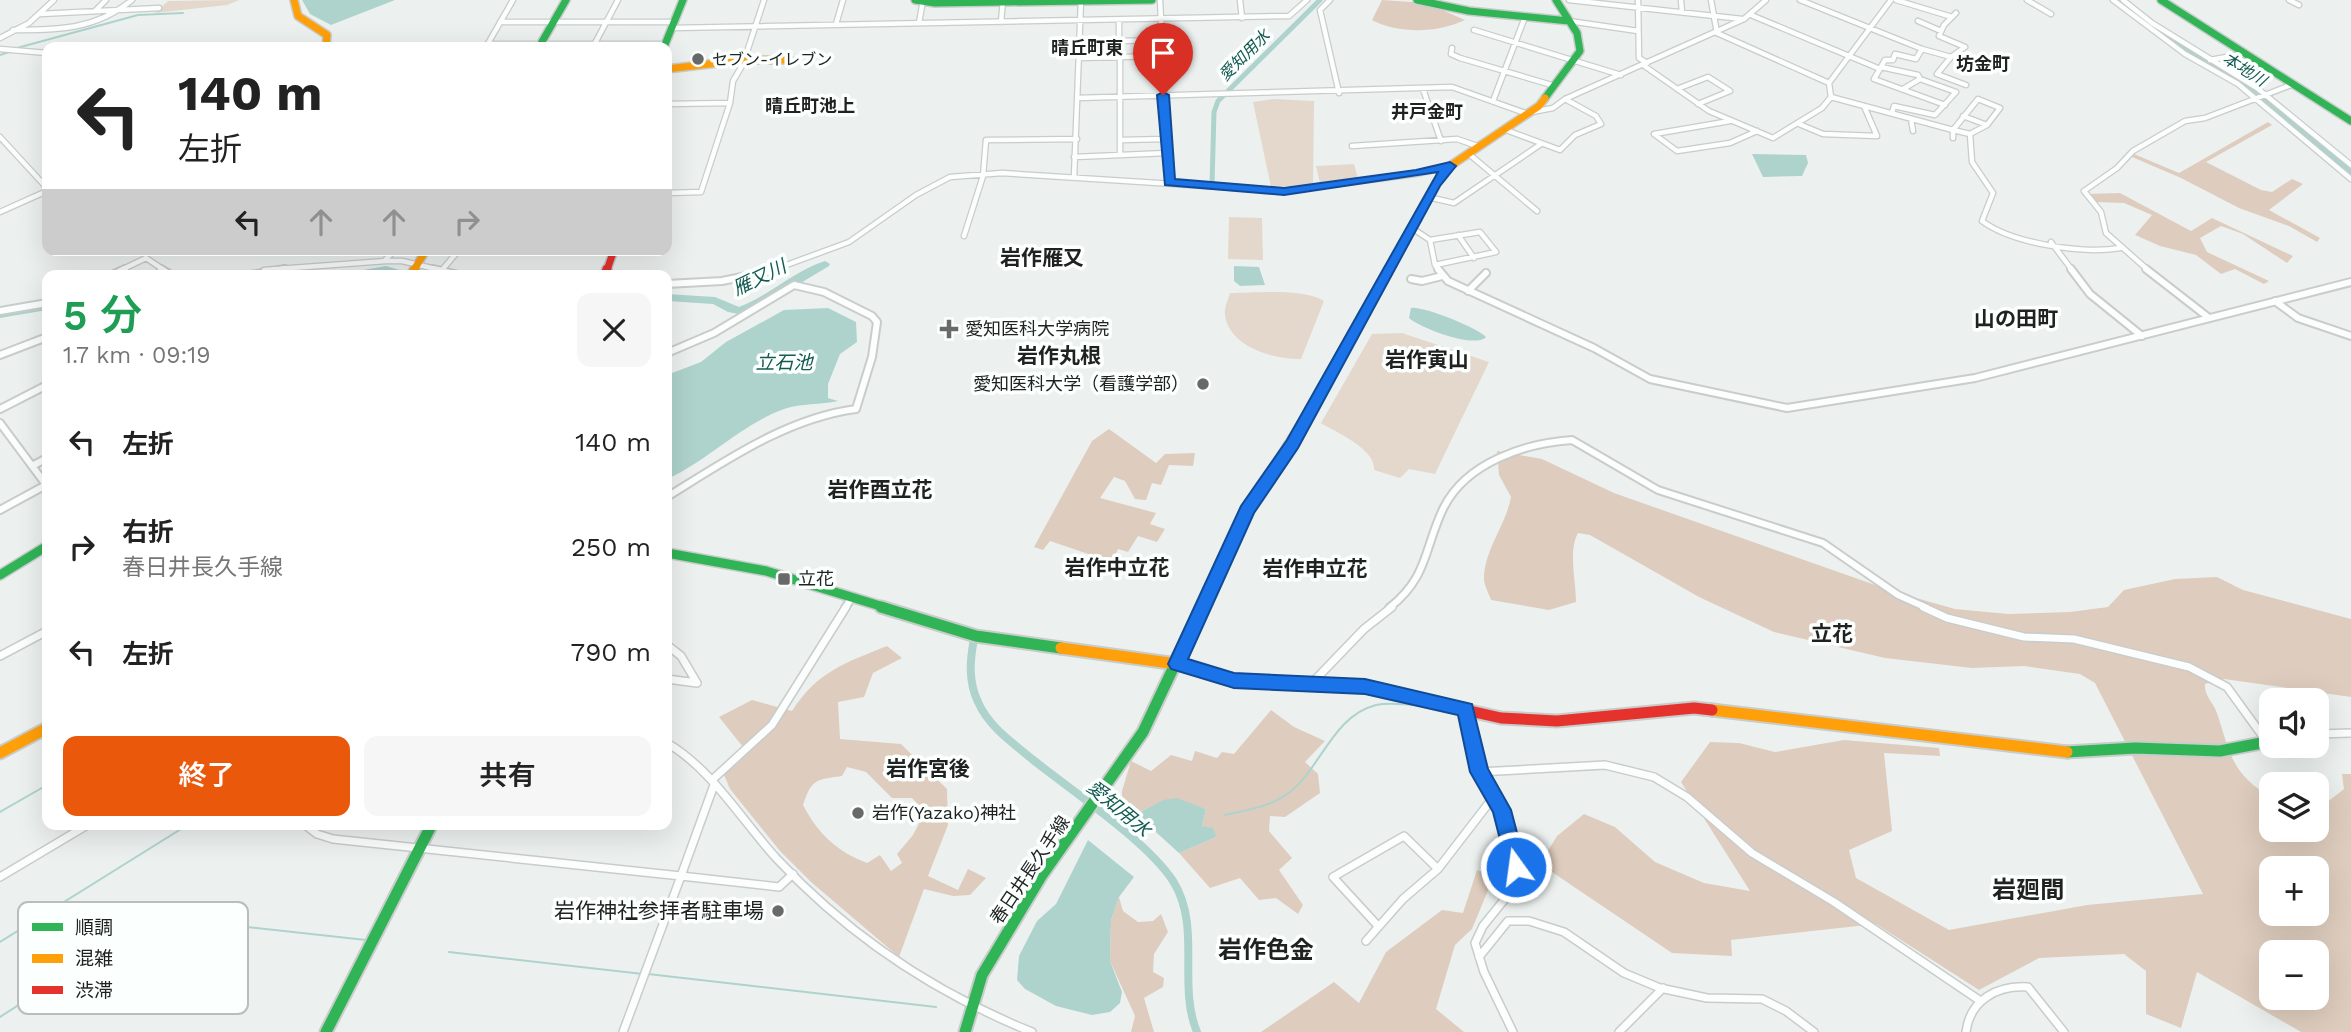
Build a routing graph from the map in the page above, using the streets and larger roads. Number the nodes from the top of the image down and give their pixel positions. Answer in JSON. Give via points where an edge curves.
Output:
{"nodes":[{"id":1,"x":54,"y":0,"type":"edge"},
{"id":2,"x":106,"y":0,"type":"edge"},
{"id":3,"x":132,"y":0,"type":"edge"},
{"id":4,"x":294,"y":0,"type":"edge"},
{"id":5,"x":513,"y":0,"type":"edge"},
{"id":6,"x":566,"y":0,"type":"edge"},
{"id":7,"x":618,"y":0,"type":"edge"},
{"id":8,"x":683,"y":0,"type":"edge"},
{"id":9,"x":764,"y":0,"type":"edge"},
{"id":10,"x":843,"y":0,"type":"edge"},
{"id":11,"x":920,"y":0,"type":"edge"},
{"id":12,"x":1152,"y":0,"type":"edge"},
{"id":13,"x":1160,"y":0,"type":"edge"},
{"id":14,"x":1240,"y":0,"type":"edge"},
{"id":15,"x":1307,"y":0,"type":"edge"},
{"id":16,"x":1330,"y":0,"type":"edge"},
{"id":17,"x":1417,"y":0,"type":"edge"},
{"id":18,"x":1556,"y":0,"type":"edge"},
{"id":19,"x":1569,"y":0,"type":"edge"},
{"id":20,"x":1638,"y":0,"type":"edge"},
{"id":21,"x":1681,"y":0,"type":"edge"},
{"id":22,"x":1711,"y":0,"type":"edge"},
{"id":23,"x":1766,"y":0,"type":"edge"},
{"id":24,"x":1800,"y":0,"type":"edge"},
{"id":25,"x":1821,"y":0,"type":"edge"},
{"id":26,"x":1893,"y":0,"type":"edge"},
{"id":27,"x":2028,"y":0,"type":"edge"},
{"id":28,"x":2113,"y":0,"type":"edge"},
{"id":29,"x":2123,"y":0,"type":"edge"},
{"id":30,"x":2161,"y":0,"type":"edge"},
{"id":31,"x":2289,"y":0,"type":"edge"},
{"id":32,"x":1003,"y":1,"type":"edge"},
{"id":33,"x":1081,"y":1,"type":"edge"},
{"id":34,"x":1582,"y":1,"type":"edge"},
{"id":35,"x":2299,"y":5,"type":"dead end"},
{"id":36,"x":1816,"y":6,"type":"junction"},
{"id":37,"x":159,"y":8,"type":"dead end"},
{"id":38,"x":1639,"y":8,"type":"junction"},
{"id":39,"x":120,"y":10,"type":"junction"},
{"id":40,"x":94,"y":12,"type":"junction"},
{"id":41,"x":1682,"y":12,"type":"junction"},
{"id":42,"x":40,"y":14,"type":"junction"},
{"id":43,"x":2051,"y":14,"type":"dead end"},
{"id":44,"x":1712,"y":15,"type":"junction"},
{"id":45,"x":1751,"y":15,"type":"junction"},
{"id":46,"x":1525,"y":17,"type":"junction"},
{"id":47,"x":1242,"y":18,"type":"junction"},
{"id":48,"x":1160,"y":19,"type":"junction"},
{"id":49,"x":1744,"y":19,"type":"junction"},
{"id":50,"x":1119,"y":20,"type":"junction"},
{"id":51,"x":1080,"y":21,"type":"junction"},
{"id":52,"x":1569,"y":21,"type":"junction"},
{"id":53,"x":1918,"y":21,"type":"dead end"},
{"id":54,"x":500,"y":22,"type":"junction"},
{"id":55,"x":553,"y":22,"type":"junction"},
{"id":56,"x":607,"y":22,"type":"junction"},
{"id":57,"x":1001,"y":22,"type":"junction"},
{"id":58,"x":919,"y":23,"type":"junction"},
{"id":59,"x":836,"y":24,"type":"junction"},
{"id":60,"x":673,"y":25,"type":"junction"},
{"id":61,"x":755,"y":26,"type":"junction"},
{"id":62,"x":1871,"y":27,"type":"junction"},
{"id":63,"x":13,"y":30,"type":"junction"},
{"id":64,"x":1474,"y":30,"type":"dead end"},
{"id":65,"x":1941,"y":30,"type":"junction"},
{"id":66,"x":1638,"y":31,"type":"junction"},
{"id":67,"x":1717,"y":33,"type":"junction"},
{"id":68,"x":0,"y":38,"type":"edge"},
{"id":69,"x":1161,"y":40,"type":"junction"},
{"id":70,"x":1119,"y":41,"type":"junction"},
{"id":71,"x":1515,"y":41,"type":"junction"},
{"id":72,"x":326,"y":42,"type":"edge"},
{"id":73,"x":488,"y":42,"type":"edge"},
{"id":74,"x":542,"y":42,"type":"edge"},
{"id":75,"x":596,"y":42,"type":"edge"},
{"id":76,"x":666,"y":42,"type":"edge"},
{"id":77,"x":1079,"y":42,"type":"junction"},
{"id":78,"x":1452,"y":48,"type":"dead end"},
{"id":79,"x":0,"y":49,"type":"edge"},
{"id":80,"x":1922,"y":49,"type":"junction"},
{"id":81,"x":42,"y":53,"type":"edge"},
{"id":82,"x":2243,"y":54,"type":"junction"},
{"id":83,"x":1162,"y":56,"type":"junction"},
{"id":84,"x":1851,"y":56,"type":"junction"},
{"id":85,"x":1120,"y":57,"type":"junction"},
{"id":86,"x":1951,"y":57,"type":"junction"},
{"id":87,"x":1079,"y":58,"type":"junction"},
{"id":88,"x":1575,"y":59,"type":"junction"},
{"id":89,"x":743,"y":60,"type":"junction"},
{"id":90,"x":790,"y":60,"type":"dead end"},
{"id":91,"x":2210,"y":60,"type":"junction"},
{"id":92,"x":1645,"y":64,"type":"junction"},
{"id":93,"x":672,"y":68,"type":"edge"},
{"id":94,"x":1881,"y":68,"type":"junction"},
{"id":95,"x":1504,"y":72,"type":"junction"},
{"id":96,"x":1620,"y":75,"type":"junction"},
{"id":97,"x":1920,"y":79,"type":"junction"},
{"id":98,"x":1829,"y":83,"type":"junction"},
{"id":99,"x":1966,"y":85,"type":"dead end"},
{"id":100,"x":2291,"y":85,"type":"junction"},
{"id":101,"x":1555,"y":86,"type":"junction"},
{"id":102,"x":1423,"y":89,"type":"junction"},
{"id":103,"x":1677,"y":89,"type":"junction"},
{"id":104,"x":1903,"y":89,"type":"junction"},
{"id":105,"x":1339,"y":93,"type":"junction"},
{"id":106,"x":1163,"y":95,"type":"junction"},
{"id":107,"x":2265,"y":95,"type":"junction"},
{"id":108,"x":1119,"y":97,"type":"junction"},
{"id":109,"x":1831,"y":97,"type":"junction"},
{"id":110,"x":1077,"y":98,"type":"junction"},
{"id":111,"x":1565,"y":99,"type":"junction"},
{"id":112,"x":2255,"y":99,"type":"junction"},
{"id":113,"x":1493,"y":101,"type":"junction"},
{"id":114,"x":730,"y":103,"type":"junction"},
{"id":115,"x":672,"y":104,"type":"edge"},
{"id":116,"x":1698,"y":104,"type":"junction"},
{"id":117,"x":1945,"y":105,"type":"junction"},
{"id":118,"x":1864,"y":106,"type":"junction"},
{"id":119,"x":1529,"y":113,"type":"junction"},
{"id":120,"x":1892,"y":113,"type":"junction"},
{"id":121,"x":1963,"y":116,"type":"junction"},
{"id":122,"x":1911,"y":118,"type":"junction"},
{"id":123,"x":1732,"y":121,"type":"junction"},
{"id":124,"x":2351,"y":121,"type":"edge"},
{"id":125,"x":1799,"y":124,"type":"junction"},
{"id":126,"x":1987,"y":125,"type":"junction"},
{"id":127,"x":1506,"y":130,"type":"junction"},
{"id":128,"x":1953,"y":130,"type":"junction"},
{"id":129,"x":1757,"y":131,"type":"junction"},
{"id":130,"x":1913,"y":131,"type":"dead end"},
{"id":131,"x":1970,"y":134,"type":"junction"},
{"id":132,"x":0,"y":137,"type":"edge"},
{"id":133,"x":1953,"y":138,"type":"dead end"},
{"id":134,"x":1077,"y":139,"type":"junction"},
{"id":135,"x":1121,"y":139,"type":"junction"},
{"id":136,"x":1166,"y":139,"type":"junction"},
{"id":137,"x":1441,"y":141,"type":"junction"},
{"id":138,"x":1541,"y":144,"type":"junction"},
{"id":139,"x":1352,"y":146,"type":"dead end"},
{"id":140,"x":1480,"y":147,"type":"junction"},
{"id":141,"x":1167,"y":153,"type":"junction"},
{"id":142,"x":1469,"y":154,"type":"junction"},
{"id":143,"x":1121,"y":155,"type":"junction"},
{"id":144,"x":1074,"y":157,"type":"junction"},
{"id":145,"x":2350,"y":163,"type":"edge"},
{"id":146,"x":1450,"y":166,"type":"junction"},
{"id":147,"x":983,"y":173,"type":"junction"},
{"id":148,"x":1494,"y":176,"type":"junction"},
{"id":149,"x":1074,"y":178,"type":"junction"},
{"id":150,"x":2351,"y":179,"type":"edge"},
{"id":151,"x":42,"y":183,"type":"edge"},
{"id":152,"x":1169,"y":183,"type":"junction"},
{"id":153,"x":42,"y":191,"type":"edge"},
{"id":154,"x":672,"y":193,"type":"edge"},
{"id":155,"x":1428,"y":197,"type":"junction"},
{"id":156,"x":1537,"y":211,"type":"dead end"},
{"id":157,"x":0,"y":212,"type":"edge"},
{"id":158,"x":1412,"y":228,"type":"junction"},
{"id":159,"x":1458,"y":234,"type":"junction"},
{"id":160,"x":964,"y":236,"type":"dead end"},
{"id":161,"x":1430,"y":240,"type":"junction"},
{"id":162,"x":2051,"y":242,"type":"junction"},
{"id":163,"x":2120,"y":248,"type":"junction"},
{"id":164,"x":389,"y":256,"type":"edge"},
{"id":165,"x":455,"y":256,"type":"edge"},
{"id":166,"x":1474,"y":258,"type":"junction"},
{"id":167,"x":384,"y":261,"type":"junction"},
{"id":168,"x":1435,"y":265,"type":"junction"},
{"id":169,"x":122,"y":270,"type":"edge"},
{"id":170,"x":164,"y":270,"type":"edge"},
{"id":171,"x":265,"y":270,"type":"edge"},
{"id":172,"x":414,"y":270,"type":"edge"},
{"id":173,"x":442,"y":270,"type":"joint"},
{"id":174,"x":1486,"y":273,"type":"dead end"},
{"id":175,"x":1442,"y":276,"type":"junction"},
{"id":176,"x":1411,"y":279,"type":"dead end"},
{"id":177,"x":2351,"y":282,"type":"edge"},
{"id":178,"x":672,"y":284,"type":"edge"},
{"id":179,"x":1468,"y":291,"type":"junction"},
{"id":180,"x":2275,"y":301,"type":"junction"},
{"id":181,"x":42,"y":304,"type":"edge"},
{"id":182,"x":0,"y":311,"type":"edge"},
{"id":183,"x":2210,"y":318,"type":"junction"},
{"id":184,"x":2142,"y":336,"type":"junction"},
{"id":185,"x":2351,"y":336,"type":"edge"},
{"id":186,"x":42,"y":339,"type":"edge"},
{"id":187,"x":672,"y":351,"type":"edge"},
{"id":188,"x":0,"y":355,"type":"edge"},
{"id":189,"x":42,"y":388,"type":"edge"},
{"id":190,"x":0,"y":409,"type":"edge"},
{"id":191,"x":0,"y":423,"type":"edge"},
{"id":192,"x":42,"y":461,"type":"edge"},
{"id":193,"x":32,"y":466,"type":"junction"},
{"id":194,"x":42,"y":479,"type":"edge"},
{"id":195,"x":42,"y":488,"type":"edge"},
{"id":196,"x":672,"y":494,"type":"edge"},
{"id":197,"x":0,"y":510,"type":"edge"},
{"id":198,"x":42,"y":550,"type":"edge"},
{"id":199,"x":672,"y":554,"type":"edge"},
{"id":200,"x":0,"y":575,"type":"edge"},
{"id":201,"x":851,"y":599,"type":"junction"},
{"id":202,"x":42,"y":634,"type":"edge"},
{"id":203,"x":672,"y":646,"type":"edge"},
{"id":204,"x":0,"y":656,"type":"edge"},
{"id":205,"x":1177,"y":664,"type":"junction"},
{"id":206,"x":672,"y":680,"type":"edge"},
{"id":207,"x":1312,"y":684,"type":"junction"},
{"id":208,"x":1466,"y":709,"type":"junction"},
{"id":209,"x":2259,"y":728,"type":"edge"},
{"id":210,"x":42,"y":731,"type":"edge"},
{"id":211,"x":2351,"y":733,"type":"edge"},
{"id":212,"x":2329,"y":734,"type":"edge"},
{"id":213,"x":2259,"y":743,"type":"edge"},
{"id":214,"x":672,"y":747,"type":"edge"},
{"id":215,"x":0,"y":753,"type":"edge"},
{"id":216,"x":1479,"y":772,"type":"junction"},
{"id":217,"x":713,"y":783,"type":"junction"},
{"id":218,"x":1495,"y":795,"type":"junction"},
{"id":219,"x":79,"y":830,"type":"edge"},
{"id":220,"x":312,"y":830,"type":"edge"},
{"id":221,"x":429,"y":830,"type":"edge"},
{"id":222,"x":421,"y":848,"type":"junction"},
{"id":223,"x":1438,"y":869,"type":"junction"},
{"id":224,"x":793,"y":874,"type":"junction"},
{"id":225,"x":681,"y":876,"type":"junction"},
{"id":226,"x":0,"y":877,"type":"edge"},
{"id":227,"x":1378,"y":926,"type":"junction"},
{"id":228,"x":1366,"y":941,"type":"dead end"},
{"id":229,"x":1479,"y":957,"type":"junction"},
{"id":230,"x":1663,"y":988,"type":"junction"},
{"id":231,"x":1979,"y":1000,"type":"junction"},
{"id":232,"x":971,"y":1007,"type":"junction"},
{"id":233,"x":327,"y":1032,"type":"edge"},
{"id":234,"x":623,"y":1032,"type":"edge"},
{"id":235,"x":965,"y":1032,"type":"edge"},
{"id":236,"x":1032,"y":1032,"type":"edge"},
{"id":237,"x":1513,"y":1032,"type":"edge"},
{"id":238,"x":1619,"y":1032,"type":"edge"},
{"id":239,"x":1814,"y":1032,"type":"edge"},
{"id":240,"x":1966,"y":1032,"type":"edge"},
{"id":241,"x":2064,"y":1032,"type":"edge"}],
"edges":[{"from":1,"to":42,"type":"street"},
{"from":2,"to":40,"type":"street"},
{"from":3,"to":39,"type":"street"},
{"from":4,"to":72,"type":"street","via":[[298,16],[327,35]]},
{"from":5,"to":54,"type":"street"},
{"from":6,"to":55,"type":"street"},
{"from":7,"to":56,"type":"street"},
{"from":8,"to":60,"type":"street"},
{"from":9,"to":61,"type":"street"},
{"from":10,"to":59,"type":"street"},
{"from":11,"to":32,"type":"street"},
{"from":11,"to":58,"type":"street"},
{"from":12,"to":33,"type":"street"},
{"from":13,"to":48,"type":"street"},
{"from":14,"to":47,"type":"street"},
{"from":15,"to":47,"type":"street","via":[[1289,16]]},
{"from":16,"to":105,"type":"street","via":[[1320,10]]},
{"from":17,"to":46,"type":"street"},
{"from":18,"to":52,"type":"street"},
{"from":19,"to":34,"type":"street"},
{"from":20,"to":38,"type":"street"},
{"from":21,"to":41,"type":"street"},
{"from":22,"to":44,"type":"street"},
{"from":23,"to":45,"type":"street"},
{"from":24,"to":36,"type":"street"},
{"from":25,"to":36,"type":"street"},
{"from":26,"to":62,"type":"street"},
{"from":26,"to":65,"type":"street","via":[[1954,15]]},
{"from":27,"to":43,"type":"street"},
{"from":28,"to":112,"type":"street"},
{"from":29,"to":91,"type":"street"},
{"from":30,"to":82,"type":"street"},
{"from":31,"to":35,"type":"street"},
{"from":32,"to":33,"type":"street"},
{"from":32,"to":57,"type":"street"},
{"from":33,"to":51,"type":"street"},
{"from":34,"to":38,"type":"street"},
{"from":36,"to":62,"type":"street"},
{"from":37,"to":39,"type":"street"},
{"from":38,"to":41,"type":"street"},
{"from":38,"to":66,"type":"street"},
{"from":39,"to":40,"type":"street"},
{"from":39,"to":63,"type":"street","via":[[110,20],[76,29]]},
{"from":40,"to":42,"type":"street"},
{"from":41,"to":44,"type":"street"},
{"from":42,"to":63,"type":"street"},
{"from":44,"to":49,"type":"street"},
{"from":44,"to":67,"type":"street"},
{"from":45,"to":49,"type":"street"},
{"from":45,"to":84,"type":"street"},
{"from":46,"to":52,"type":"street"},
{"from":46,"to":71,"type":"street"},
{"from":47,"to":48,"type":"street"},
{"from":48,"to":50,"type":"street"},
{"from":48,"to":69,"type":"street"},
{"from":49,"to":67,"type":"street"},
{"from":50,"to":51,"type":"street"},
{"from":50,"to":70,"type":"street"},
{"from":51,"to":57,"type":"street"},
{"from":51,"to":77,"type":"street"},
{"from":52,"to":66,"type":"street"},
{"from":52,"to":88,"type":"street","via":[[1580,45]]},
{"from":53,"to":65,"type":"street"},
{"from":54,"to":55,"type":"street"},
{"from":54,"to":73,"type":"street"},
{"from":55,"to":56,"type":"street"},
{"from":55,"to":74,"type":"street"},
{"from":56,"to":60,"type":"street"},
{"from":56,"to":75,"type":"street"},
{"from":57,"to":58,"type":"street"},
{"from":58,"to":59,"type":"street"},
{"from":59,"to":61,"type":"street"},
{"from":60,"to":61,"type":"street"},
{"from":60,"to":76,"type":"street"},
{"from":61,"to":89,"type":"street"},
{"from":62,"to":80,"type":"street"},
{"from":62,"to":84,"type":"street"},
{"from":63,"to":68,"type":"street"},
{"from":64,"to":71,"type":"street"},
{"from":65,"to":86,"type":"street","via":[[1940,36],[1965,47]]},
{"from":66,"to":92,"type":"street","via":[[1639,58]]},
{"from":67,"to":92,"type":"street"},
{"from":67,"to":98,"type":"street"},
{"from":69,"to":70,"type":"street"},
{"from":69,"to":83,"type":"street"},
{"from":70,"to":77,"type":"street"},
{"from":71,"to":88,"type":"street"},
{"from":71,"to":95,"type":"street"},
{"from":77,"to":87,"type":"street"},
{"from":78,"to":95,"type":"street","via":[[1454,56]]},
{"from":79,"to":81,"type":"street"},
{"from":80,"to":86,"type":"street"},
{"from":80,"to":94,"type":"street","via":[[1916,59],[1895,54]]},
{"from":82,"to":91,"type":"street"},
{"from":82,"to":100,"type":"street"},
{"from":83,"to":85,"type":"street"},
{"from":83,"to":106,"type":"street"},
{"from":84,"to":94,"type":"street"},
{"from":84,"to":98,"type":"street"},
{"from":85,"to":87,"type":"street"},
{"from":85,"to":108,"type":"street"},
{"from":86,"to":99,"type":"street","via":[[1937,74]]},
{"from":87,"to":110,"type":"street"},
{"from":88,"to":96,"type":"street"},
{"from":88,"to":101,"type":"street","name":"春日井長久手線"},
{"from":89,"to":90,"type":"street"},
{"from":89,"to":93,"type":"street"},
{"from":89,"to":114,"type":"street"},
{"from":91,"to":107,"type":"street"},
{"from":92,"to":96,"type":"street"},
{"from":92,"to":103,"type":"street"},
{"from":94,"to":97,"type":"street"},
{"from":94,"to":104,"type":"street","via":[[1874,79]]},
{"from":95,"to":101,"type":"street"},
{"from":95,"to":113,"type":"street"},
{"from":96,"to":111,"type":"street"},
{"from":97,"to":104,"type":"street"},
{"from":97,"to":117,"type":"street","via":[[1956,92]]},
{"from":98,"to":109,"type":"street"},
{"from":100,"to":107,"type":"street"},
{"from":100,"to":124,"type":"street"},
{"from":101,"to":119,"type":"street","name":"春日井長久手線"},
{"from":102,"to":105,"type":"street"},
{"from":102,"to":113,"type":"street","via":[[1452,88]]},
{"from":102,"to":137,"type":"street"},
{"from":103,"to":116,"type":"street"},
{"from":103,"to":116,"type":"street","via":[[1707,77],[1730,91]]},
{"from":104,"to":117,"type":"street"},
{"from":105,"to":106,"type":"street"},
{"from":106,"to":108,"type":"street"},
{"from":106,"to":136,"type":"street"},
{"from":107,"to":112,"type":"street"},
{"from":107,"to":145,"type":"street"},
{"from":108,"to":110,"type":"street"},
{"from":108,"to":135,"type":"street"},
{"from":109,"to":118,"type":"street"},
{"from":109,"to":125,"type":"street"},
{"from":110,"to":134,"type":"street"},
{"from":111,"to":119,"type":"street","via":[[1553,108]]},
{"from":111,"to":138,"type":"street","via":[[1596,116],[1601,124],[1575,135],[1560,150]]},
{"from":112,"to":150,"type":"street"},
{"from":112,"to":163,"type":"street","via":[[2185,121],[2133,151],[2084,191],[2101,212],[2106,233]]},
{"from":113,"to":119,"type":"street"},
{"from":114,"to":115,"type":"street"},
{"from":114,"to":154,"type":"street","via":[[701,192]]},
{"from":116,"to":123,"type":"street"},
{"from":117,"to":120,"type":"street","via":[[1935,115],[1894,106]]},
{"from":118,"to":120,"type":"street"},
{"from":118,"to":125,"type":"street","via":[[1877,136],[1823,134]]},
{"from":119,"to":127,"type":"street","name":"春日井長久手線"},
{"from":120,"to":122,"type":"street"},
{"from":121,"to":126,"type":"street"},
{"from":121,"to":126,"type":"street","via":[[1978,99],[1997,105],[2000,108]]},
{"from":121,"to":128,"type":"street"},
{"from":122,"to":128,"type":"street"},
{"from":122,"to":130,"type":"street"},
{"from":123,"to":129,"type":"street"},
{"from":123,"to":129,"type":"street","via":[[1654,134],[1677,151],[1730,143]]},
{"from":125,"to":129,"type":"street","via":[[1773,138]]},
{"from":126,"to":131,"type":"street"},
{"from":127,"to":138,"type":"street"},
{"from":127,"to":140,"type":"street","name":"春日井長久手線"},
{"from":128,"to":131,"type":"street"},
{"from":128,"to":133,"type":"street"},
{"from":131,"to":162,"type":"street","via":[[1974,169],[1993,192],[1982,221],[1986,227]]},
{"from":132,"to":151,"type":"street"},
{"from":134,"to":144,"type":"street"},
{"from":134,"to":147,"type":"street","via":[[986,140]]},
{"from":135,"to":136,"type":"street"},
{"from":135,"to":143,"type":"street"},
{"from":136,"to":141,"type":"street"},
{"from":137,"to":139,"type":"street"},
{"from":137,"to":140,"type":"street","via":[[1457,139]]},
{"from":138,"to":148,"type":"street"},
{"from":140,"to":142,"type":"street","name":"春日井長久手線"},
{"from":141,"to":143,"type":"street"},
{"from":141,"to":152,"type":"street"},
{"from":142,"to":146,"type":"street","name":"春日井長久手線"},
{"from":142,"to":148,"type":"street"},
{"from":143,"to":144,"type":"street"},
{"from":144,"to":149,"type":"street"},
{"from":146,"to":152,"type":"street","via":[[1284,191]]},
{"from":146,"to":155,"type":"street","name":"春日井長久手線"},
{"from":147,"to":149,"type":"street"},
{"from":147,"to":160,"type":"street"},
{"from":147,"to":178,"type":"street","via":[[940,179],[849,242],[722,281]]},
{"from":148,"to":155,"type":"street","via":[[1454,202]]},
{"from":148,"to":156,"type":"street"},
{"from":149,"to":152,"type":"street"},
{"from":153,"to":157,"type":"street"},
{"from":155,"to":158,"type":"street","name":"春日井長久手線"},
{"from":158,"to":161,"type":"street"},
{"from":158,"to":205,"type":"street","name":"春日井長久手線","via":[[1292,444],[1247,510]]},
{"from":159,"to":161,"type":"street"},
{"from":159,"to":166,"type":"street"},
{"from":159,"to":166,"type":"street","via":[[1480,232],[1496,252]]},
{"from":161,"to":168,"type":"street"},
{"from":162,"to":163,"type":"street","via":[[2096,252]]},
{"from":162,"to":184,"type":"street","via":[[2090,294]]},
{"from":163,"to":183,"type":"street"},
{"from":164,"to":167,"type":"street"},
{"from":165,"to":173,"type":"street"},
{"from":166,"to":168,"type":"street"},
{"from":167,"to":171,"type":"street"},
{"from":167,"to":172,"type":"street"},
{"from":168,"to":175,"type":"street"},
{"from":169,"to":170,"type":"street","via":[[146,258]]},
{"from":172,"to":173,"type":"street"},
{"from":174,"to":179,"type":"street"},
{"from":175,"to":176,"type":"street"},
{"from":175,"to":179,"type":"street"},
{"from":177,"to":180,"type":"street"},
{"from":179,"to":184,"type":"street","via":[[1594,348],[1650,379],[1787,408],[1975,378]]},
{"from":180,"to":183,"type":"street"},
{"from":180,"to":185,"type":"street","via":[[2298,318]]},
{"from":181,"to":182,"type":"street"},
{"from":183,"to":184,"type":"street"},
{"from":186,"to":188,"type":"street"},
{"from":187,"to":196,"type":"street","via":[[714,333],[794,285],[824,292],[877,322],[856,409],[821,415],[748,447]]},
{"from":189,"to":190,"type":"street"},
{"from":191,"to":193,"type":"street"},
{"from":192,"to":193,"type":"street"},
{"from":193,"to":194,"type":"street"},
{"from":195,"to":197,"type":"street"},
{"from":198,"to":200,"type":"street"},
{"from":199,"to":201,"type":"street","via":[[765,571]]},
{"from":201,"to":205,"type":"street","via":[[976,636]]},
{"from":201,"to":217,"type":"street","via":[[772,724]]},
{"from":202,"to":204,"type":"street"},
{"from":203,"to":206,"type":"street","via":[[697,683]]},
{"from":205,"to":207,"type":"street","via":[[1234,680]]},
{"from":205,"to":232,"type":"street","name":"春日井長久手線","via":[[1143,732],[1023,904],[982,975]]},
{"from":207,"to":208,"type":"street","via":[[1365,687]]},
{"from":207,"to":209,"type":"street","via":[[1358,634],[1409,590],[1445,507],[1463,483],[1520,451],[1572,440],[1658,490],[1823,543],[1898,595],[1947,618],[2024,638],[2074,639],[2189,667],[2227,687]]},
{"from":208,"to":213,"type":"street","via":[[1537,722],[1694,708],[2050,752],[2220,751]]},
{"from":208,"to":216,"type":"street"},
{"from":210,"to":215,"type":"street"},
{"from":211,"to":212,"type":"street"},
{"from":214,"to":217,"type":"street"},
{"from":216,"to":218,"type":"street"},
{"from":216,"to":231,"type":"street","via":[[1605,765],[1671,784],[1742,846]]},
{"from":217,"to":224,"type":"street"},
{"from":217,"to":225,"type":"street"},
{"from":218,"to":223,"type":"street"},
{"from":218,"to":229,"type":"street","via":[[1516,867],[1504,901],[1475,943]]},
{"from":219,"to":226,"type":"street"},
{"from":220,"to":222,"type":"street","via":[[333,839]]},
{"from":221,"to":222,"type":"street"},
{"from":222,"to":225,"type":"street"},
{"from":222,"to":233,"type":"street"},
{"from":223,"to":227,"type":"street"},
{"from":223,"to":227,"type":"street","via":[[1404,836],[1333,877]]},
{"from":224,"to":225,"type":"street","via":[[779,887]]},
{"from":224,"to":232,"type":"street","via":[[886,955]]},
{"from":225,"to":234,"type":"street"},
{"from":227,"to":228,"type":"street"},
{"from":229,"to":230,"type":"street","via":[[1508,922],[1526,920],[1562,929],[1626,974]]},
{"from":229,"to":237,"type":"street"},
{"from":230,"to":238,"type":"street"},
{"from":230,"to":239,"type":"street","via":[[1717,999],[1752,997],[1777,1005]]},
{"from":231,"to":240,"type":"street","via":[[1966,1020]]},
{"from":231,"to":241,"type":"street","via":[[2012,987],[2028,987]]},
{"from":232,"to":235,"type":"street","name":"春日井長久手線"},
{"from":232,"to":236,"type":"street"}]}
